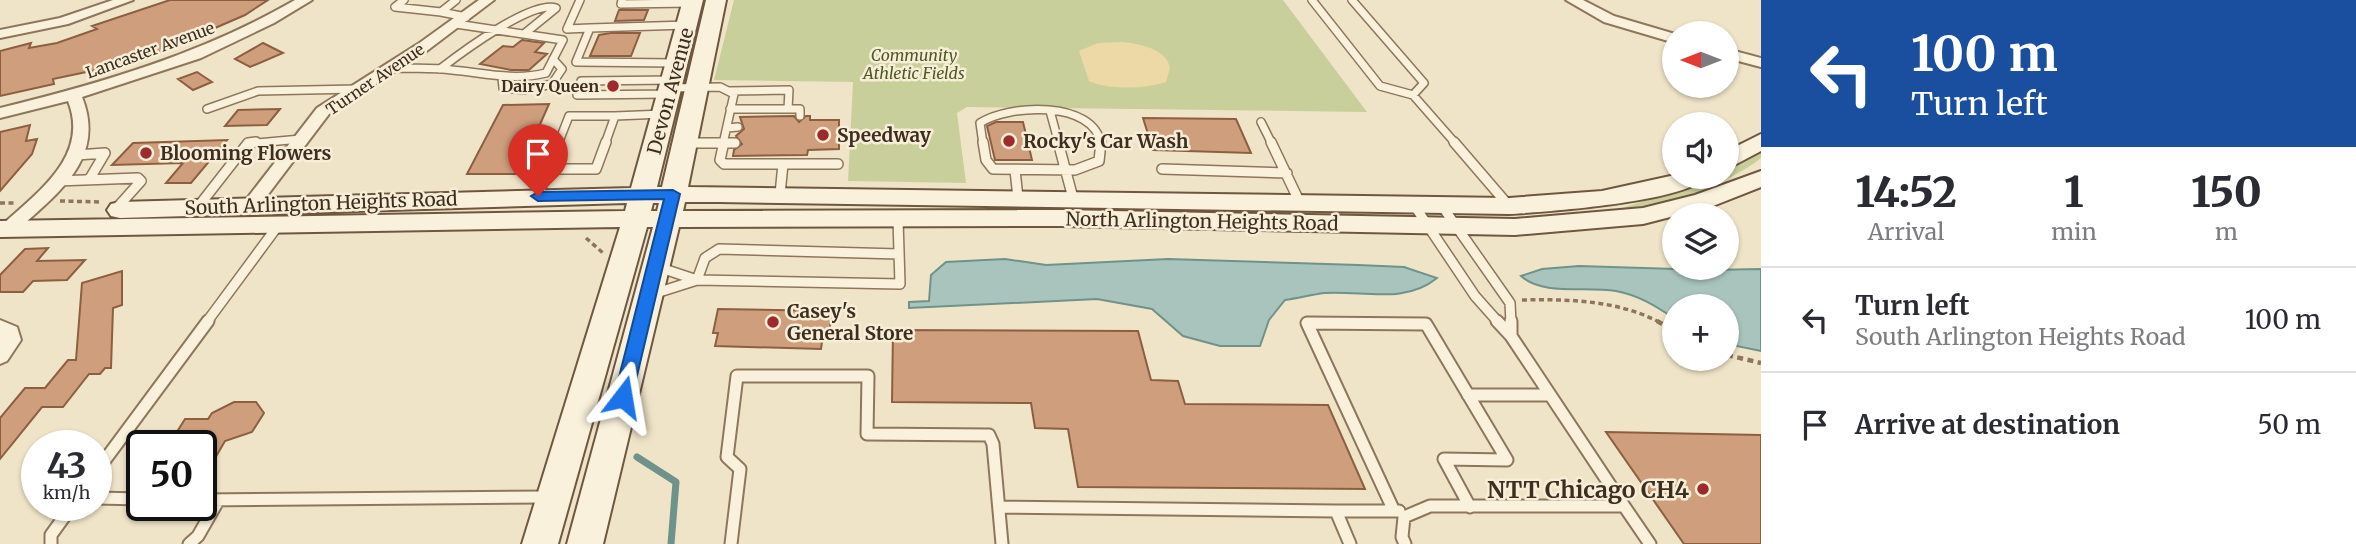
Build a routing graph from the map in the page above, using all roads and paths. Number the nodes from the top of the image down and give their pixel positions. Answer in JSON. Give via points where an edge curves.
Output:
{"nodes":[{"id":1,"x":126,"y":0,"type":"edge"},
{"id":2,"x":304,"y":0,"type":"edge"},
{"id":3,"x":404,"y":0,"type":"edge"},
{"id":4,"x":456,"y":0,"type":"edge"},
{"id":5,"x":487,"y":0,"type":"edge"},
{"id":6,"x":580,"y":0,"type":"edge"},
{"id":7,"x":622,"y":0,"type":"edge"},
{"id":8,"x":716,"y":0,"type":"edge"},
{"id":9,"x":1312,"y":0,"type":"edge"},
{"id":10,"x":1352,"y":0,"type":"edge"},
{"id":11,"x":1573,"y":0,"type":"edge"},
{"id":12,"x":693,"y":2,"type":"edge"},
{"id":13,"x":441,"y":12,"type":"junction"},
{"id":14,"x":461,"y":21,"type":"junction"},
{"id":15,"x":688,"y":25,"type":"junction"},
{"id":16,"x":590,"y":28,"type":"junction"},
{"id":17,"x":495,"y":30,"type":"junction"},
{"id":18,"x":0,"y":34,"type":"edge"},
{"id":19,"x":524,"y":34,"type":"junction"},
{"id":20,"x":1662,"y":34,"type":"edge"},
{"id":21,"x":1740,"y":56,"type":"edge"},
{"id":22,"x":1761,"y":63,"type":"edge"},
{"id":23,"x":391,"y":68,"type":"junction"},
{"id":24,"x":440,"y":69,"type":"junction"},
{"id":25,"x":671,"y":88,"type":"junction"},
{"id":26,"x":698,"y":88,"type":"junction"},
{"id":27,"x":358,"y":89,"type":"junction"},
{"id":28,"x":727,"y":91,"type":"junction"},
{"id":29,"x":1413,"y":95,"type":"junction"},
{"id":30,"x":74,"y":96,"type":"junction"},
{"id":31,"x":207,"y":109,"type":"dead end"},
{"id":32,"x":730,"y":109,"type":"junction"},
{"id":33,"x":788,"y":109,"type":"junction"},
{"id":34,"x":1050,"y":111,"type":"junction"},
{"id":35,"x":0,"y":113,"type":"edge"},
{"id":36,"x":615,"y":116,"type":"junction"},
{"id":37,"x":800,"y":116,"type":"dead end"},
{"id":38,"x":1261,"y":122,"type":"dead end"},
{"id":39,"x":738,"y":127,"type":"dead end"},
{"id":40,"x":727,"y":128,"type":"junction"},
{"id":41,"x":301,"y":139,"type":"junction"},
{"id":42,"x":1761,"y":141,"type":"edge"},
{"id":43,"x":723,"y":142,"type":"junction"},
{"id":44,"x":686,"y":143,"type":"junction"},
{"id":45,"x":735,"y":143,"type":"dead end"},
{"id":46,"x":77,"y":155,"type":"junction"},
{"id":47,"x":1739,"y":155,"type":"edge"},
{"id":48,"x":783,"y":164,"type":"junction"},
{"id":49,"x":838,"y":164,"type":"dead end"},
{"id":50,"x":547,"y":169,"type":"junction"},
{"id":51,"x":1162,"y":169,"type":"dead end"},
{"id":52,"x":1015,"y":170,"type":"junction"},
{"id":53,"x":1065,"y":170,"type":"junction"},
{"id":54,"x":1286,"y":173,"type":"junction"},
{"id":55,"x":1761,"y":178,"type":"edge"},
{"id":56,"x":89,"y":180,"type":"junction"},
{"id":57,"x":57,"y":181,"type":"junction"},
{"id":58,"x":1662,"y":185,"type":"edge"},
{"id":59,"x":780,"y":194,"type":"junction"},
{"id":60,"x":538,"y":196,"type":"junction"},
{"id":61,"x":1018,"y":198,"type":"junction"},
{"id":62,"x":1073,"y":198,"type":"junction"},
{"id":63,"x":60,"y":201,"type":"dead end"},
{"id":64,"x":1300,"y":203,"type":"junction"},
{"id":65,"x":251,"y":205,"type":"junction"},
{"id":66,"x":118,"y":206,"type":"junction"},
{"id":67,"x":1509,"y":206,"type":"junction"},
{"id":68,"x":198,"y":207,"type":"junction"},
{"id":69,"x":639,"y":207,"type":"junction"},
{"id":70,"x":670,"y":207,"type":"junction"},
{"id":71,"x":1435,"y":216,"type":"junction"},
{"id":72,"x":898,"y":219,"type":"junction"},
{"id":73,"x":8,"y":221,"type":"edge"},
{"id":74,"x":276,"y":227,"type":"junction"},
{"id":75,"x":576,"y":237,"type":"dead end"},
{"id":76,"x":900,"y":254,"type":"junction"},
{"id":77,"x":601,"y":265,"type":"dead end"},
{"id":78,"x":697,"y":280,"type":"junction"},
{"id":79,"x":652,"y":281,"type":"junction"},
{"id":80,"x":1520,"y":300,"type":"dead end"},
{"id":81,"x":1662,"y":323,"type":"edge"},
{"id":82,"x":0,"y":327,"type":"edge"},
{"id":83,"x":1511,"y":336,"type":"junction"},
{"id":84,"x":0,"y":356,"type":"edge"},
{"id":85,"x":1739,"y":358,"type":"edge"},
{"id":86,"x":1761,"y":363,"type":"edge"},
{"id":87,"x":1468,"y":395,"type":"junction"},
{"id":88,"x":1550,"y":395,"type":"junction"},
{"id":89,"x":112,"y":450,"type":"edge"},
{"id":90,"x":554,"y":497,"type":"junction"},
{"id":91,"x":218,"y":500,"type":"joint"},
{"id":92,"x":1624,"y":506,"type":"junction"},
{"id":93,"x":999,"y":507,"type":"junction"},
{"id":94,"x":1470,"y":507,"type":"junction"},
{"id":95,"x":1336,"y":511,"type":"junction"},
{"id":96,"x":1416,"y":511,"type":"junction"},
{"id":97,"x":1394,"y":512,"type":"junction"},
{"id":98,"x":61,"y":521,"type":"edge"},
{"id":99,"x":51,"y":544,"type":"edge"},
{"id":100,"x":189,"y":544,"type":"edge"},
{"id":101,"x":540,"y":544,"type":"edge"},
{"id":102,"x":585,"y":544,"type":"edge"},
{"id":103,"x":731,"y":544,"type":"edge"},
{"id":104,"x":1002,"y":544,"type":"edge"},
{"id":105,"x":1349,"y":544,"type":"edge"},
{"id":106,"x":1405,"y":544,"type":"edge"},
{"id":107,"x":1650,"y":544,"type":"edge"}],
"edges":[{"from":1,"to":18,"type":"street","via":[[63,21]]},
{"from":2,"to":30,"type":"street","name":"Lancaster Avenue","via":[[197,54]]},
{"from":3,"to":13,"type":"lane","via":[[395,7]]},
{"from":4,"to":13,"type":"lane"},
{"from":5,"to":14,"type":"street","name":"Turner Avenue"},
{"from":6,"to":16,"type":"lane","via":[[567,29]]},
{"from":7,"to":12,"type":"lane","via":[[621,4]]},
{"from":8,"to":26,"type":"main road","name":"Devon Avenue"},
{"from":9,"to":29,"type":"lane","via":[[1380,86]]},
{"from":10,"to":29,"type":"lane","via":[[1424,83]]},
{"from":11,"to":20,"type":"street","via":[[1609,19]]},
{"from":12,"to":15,"type":"main road","name":"Devon Avenue"},
{"from":13,"to":14,"type":"lane"},
{"from":14,"to":17,"type":"lane"},
{"from":14,"to":23,"type":"street","name":"Turner Avenue"},
{"from":15,"to":16,"type":"lane"},
{"from":15,"to":25,"type":"main road","name":"Devon Avenue"},
{"from":16,"to":25,"type":"lane","via":[[576,62]]},
{"from":17,"to":19,"type":"lane"},
{"from":17,"to":19,"type":"lane","via":[[531,2],[551,3],[556,8]]},
{"from":17,"to":24,"type":"lane"},
{"from":19,"to":24,"type":"lane","via":[[563,40],[554,59],[562,69],[552,84],[524,90],[503,88],[502,78]]},
{"from":21,"to":22,"type":"street"},
{"from":23,"to":24,"type":"lane"},
{"from":23,"to":27,"type":"street","name":"Turner Avenue"},
{"from":25,"to":25,"type":"lane","via":[[581,80],[577,95]]},
{"from":25,"to":26,"type":"lane"},
{"from":25,"to":36,"type":"lane"},
{"from":25,"to":69,"type":"main road","name":"Devon Avenue"},
{"from":26,"to":28,"type":"lane"},
{"from":26,"to":44,"type":"main road","name":"Devon Avenue"},
{"from":27,"to":31,"type":"lane","via":[[258,91]]},
{"from":27,"to":41,"type":"street","name":"Turner Avenue","via":[[323,111]]},
{"from":28,"to":32,"type":"lane","via":[[734,94]]},
{"from":28,"to":33,"type":"lane","via":[[789,90]]},
{"from":29,"to":67,"type":"lane"},
{"from":30,"to":35,"type":"street","name":"Lancaster Avenue"},
{"from":30,"to":46,"type":"street","via":[[83,122]]},
{"from":32,"to":33,"type":"lane"},
{"from":32,"to":40,"type":"lane"},
{"from":33,"to":37,"type":"lane","via":[[800,109]]},
{"from":34,"to":52,"type":"lane","via":[[1012,111],[980,123],[988,163],[993,169]]},
{"from":34,"to":53,"type":"lane"},
{"from":34,"to":53,"type":"lane","via":[[1087,117],[1098,133],[1099,161]]},
{"from":36,"to":50,"type":"lane","via":[[569,116]]},
{"from":36,"to":50,"type":"lane","via":[[596,169]]},
{"from":38,"to":54,"type":"lane"},
{"from":39,"to":40,"type":"lane"},
{"from":40,"to":43,"type":"lane"},
{"from":41,"to":65,"type":"street","name":"Turner Avenue"},
{"from":41,"to":68,"type":"lane","via":[[248,143]]},
{"from":42,"to":47,"type":"main road"},
{"from":43,"to":44,"type":"lane"},
{"from":43,"to":45,"type":"lane"},
{"from":43,"to":48,"type":"lane","via":[[720,160],[724,164]]},
{"from":44,"to":70,"type":"main road","name":"Devon Avenue"},
{"from":46,"to":56,"type":"lane","via":[[105,153]]},
{"from":46,"to":57,"type":"street"},
{"from":48,"to":49,"type":"lane","via":[[796,160]]},
{"from":48,"to":59,"type":"lane"},
{"from":50,"to":60,"type":"lane"},
{"from":51,"to":54,"type":"lane"},
{"from":52,"to":53,"type":"lane"},
{"from":52,"to":61,"type":"lane"},
{"from":53,"to":62,"type":"lane"},
{"from":54,"to":64,"type":"lane"},
{"from":55,"to":71,"type":"main road","name":"North Arlington Heights Road","via":[[1704,201],[1643,216],[1547,226]]},
{"from":56,"to":57,"type":"lane"},
{"from":56,"to":66,"type":"lane","via":[[138,178],[141,181]]},
{"from":57,"to":73,"type":"street"},
{"from":58,"to":67,"type":"main road","name":"North Arlington Heights Road","via":[[1616,196]]},
{"from":59,"to":61,"type":"main road","name":"North Arlington Heights Road"},
{"from":59,"to":70,"type":"main road","name":"North Arlington Heights Road"},
{"from":60,"to":65,"type":"main road","name":"South Arlington Heights Road"},
{"from":60,"to":69,"type":"main road","name":"South Arlington Heights Road"},
{"from":61,"to":62,"type":"main road","name":"North Arlington Heights Road"},
{"from":62,"to":64,"type":"main road","name":"North Arlington Heights Road"},
{"from":63,"to":66,"type":"path"},
{"from":64,"to":71,"type":"main road","name":"North Arlington Heights Road"},
{"from":65,"to":68,"type":"main road","name":"South Arlington Heights Road"},
{"from":66,"to":68,"type":"main road","name":"South Arlington Heights Road"},
{"from":66,"to":73,"type":"main road","name":"South Arlington Heights Road"},
{"from":67,"to":71,"type":"main road","name":"North Arlington Heights Road"},
{"from":69,"to":70,"type":"main road","name":"North Arlington Heights Road"},
{"from":69,"to":74,"type":"main road","name":"South Arlington Heights Road"},
{"from":69,"to":90,"type":"main road","name":"Devon Avenue"},
{"from":70,"to":72,"type":"main road","name":"North Arlington Heights Road"},
{"from":70,"to":79,"type":"main road","name":"Devon Avenue"},
{"from":71,"to":72,"type":"main road","name":"North Arlington Heights Road"},
{"from":71,"to":83,"type":"lane","via":[[1475,296]]},
{"from":71,"to":83,"type":"lane","via":[[1510,303]]},
{"from":72,"to":76,"type":"lane"},
{"from":73,"to":74,"type":"main road","name":"South Arlington Heights Road"},
{"from":74,"to":89,"type":"lane"},
{"from":75,"to":77,"type":"path","via":[[592,240],[601,248]]},
{"from":76,"to":78,"type":"lane","via":[[719,249],[705,258]]},
{"from":76,"to":78,"type":"lane","via":[[900,284]]},
{"from":78,"to":79,"type":"lane"},
{"from":78,"to":79,"type":"lane"},
{"from":79,"to":102,"type":"main road","name":"Devon Avenue"},
{"from":80,"to":81,"type":"path","via":[[1616,304]]},
{"from":82,"to":84,"type":"street","via":[[10,332]]},
{"from":83,"to":88,"type":"lane"},
{"from":85,"to":86,"type":"path"},
{"from":87,"to":88,"type":"lane"},
{"from":87,"to":94,"type":"lane","via":[[1507,460],[1444,459]]},
{"from":87,"to":97,"type":"lane","via":[[1426,324],[1307,323]]},
{"from":88,"to":92,"type":"lane"},
{"from":90,"to":91,"type":"lane"},
{"from":90,"to":101,"type":"main road","name":"Devon Avenue"},
{"from":91,"to":100,"type":"lane"},
{"from":92,"to":94,"type":"lane"},
{"from":92,"to":107,"type":"lane"},
{"from":93,"to":95,"type":"lane"},
{"from":93,"to":103,"type":"lane","via":[[989,435],[867,434],[868,376],[737,376],[727,457],[740,469]]},
{"from":93,"to":104,"type":"lane"},
{"from":94,"to":96,"type":"lane","via":[[1430,506]]},
{"from":95,"to":97,"type":"lane"},
{"from":95,"to":105,"type":"lane"},
{"from":96,"to":97,"type":"lane"},
{"from":96,"to":106,"type":"lane","via":[[1404,517]]},
{"from":98,"to":99,"type":"lane","via":[[51,535]]}]}
